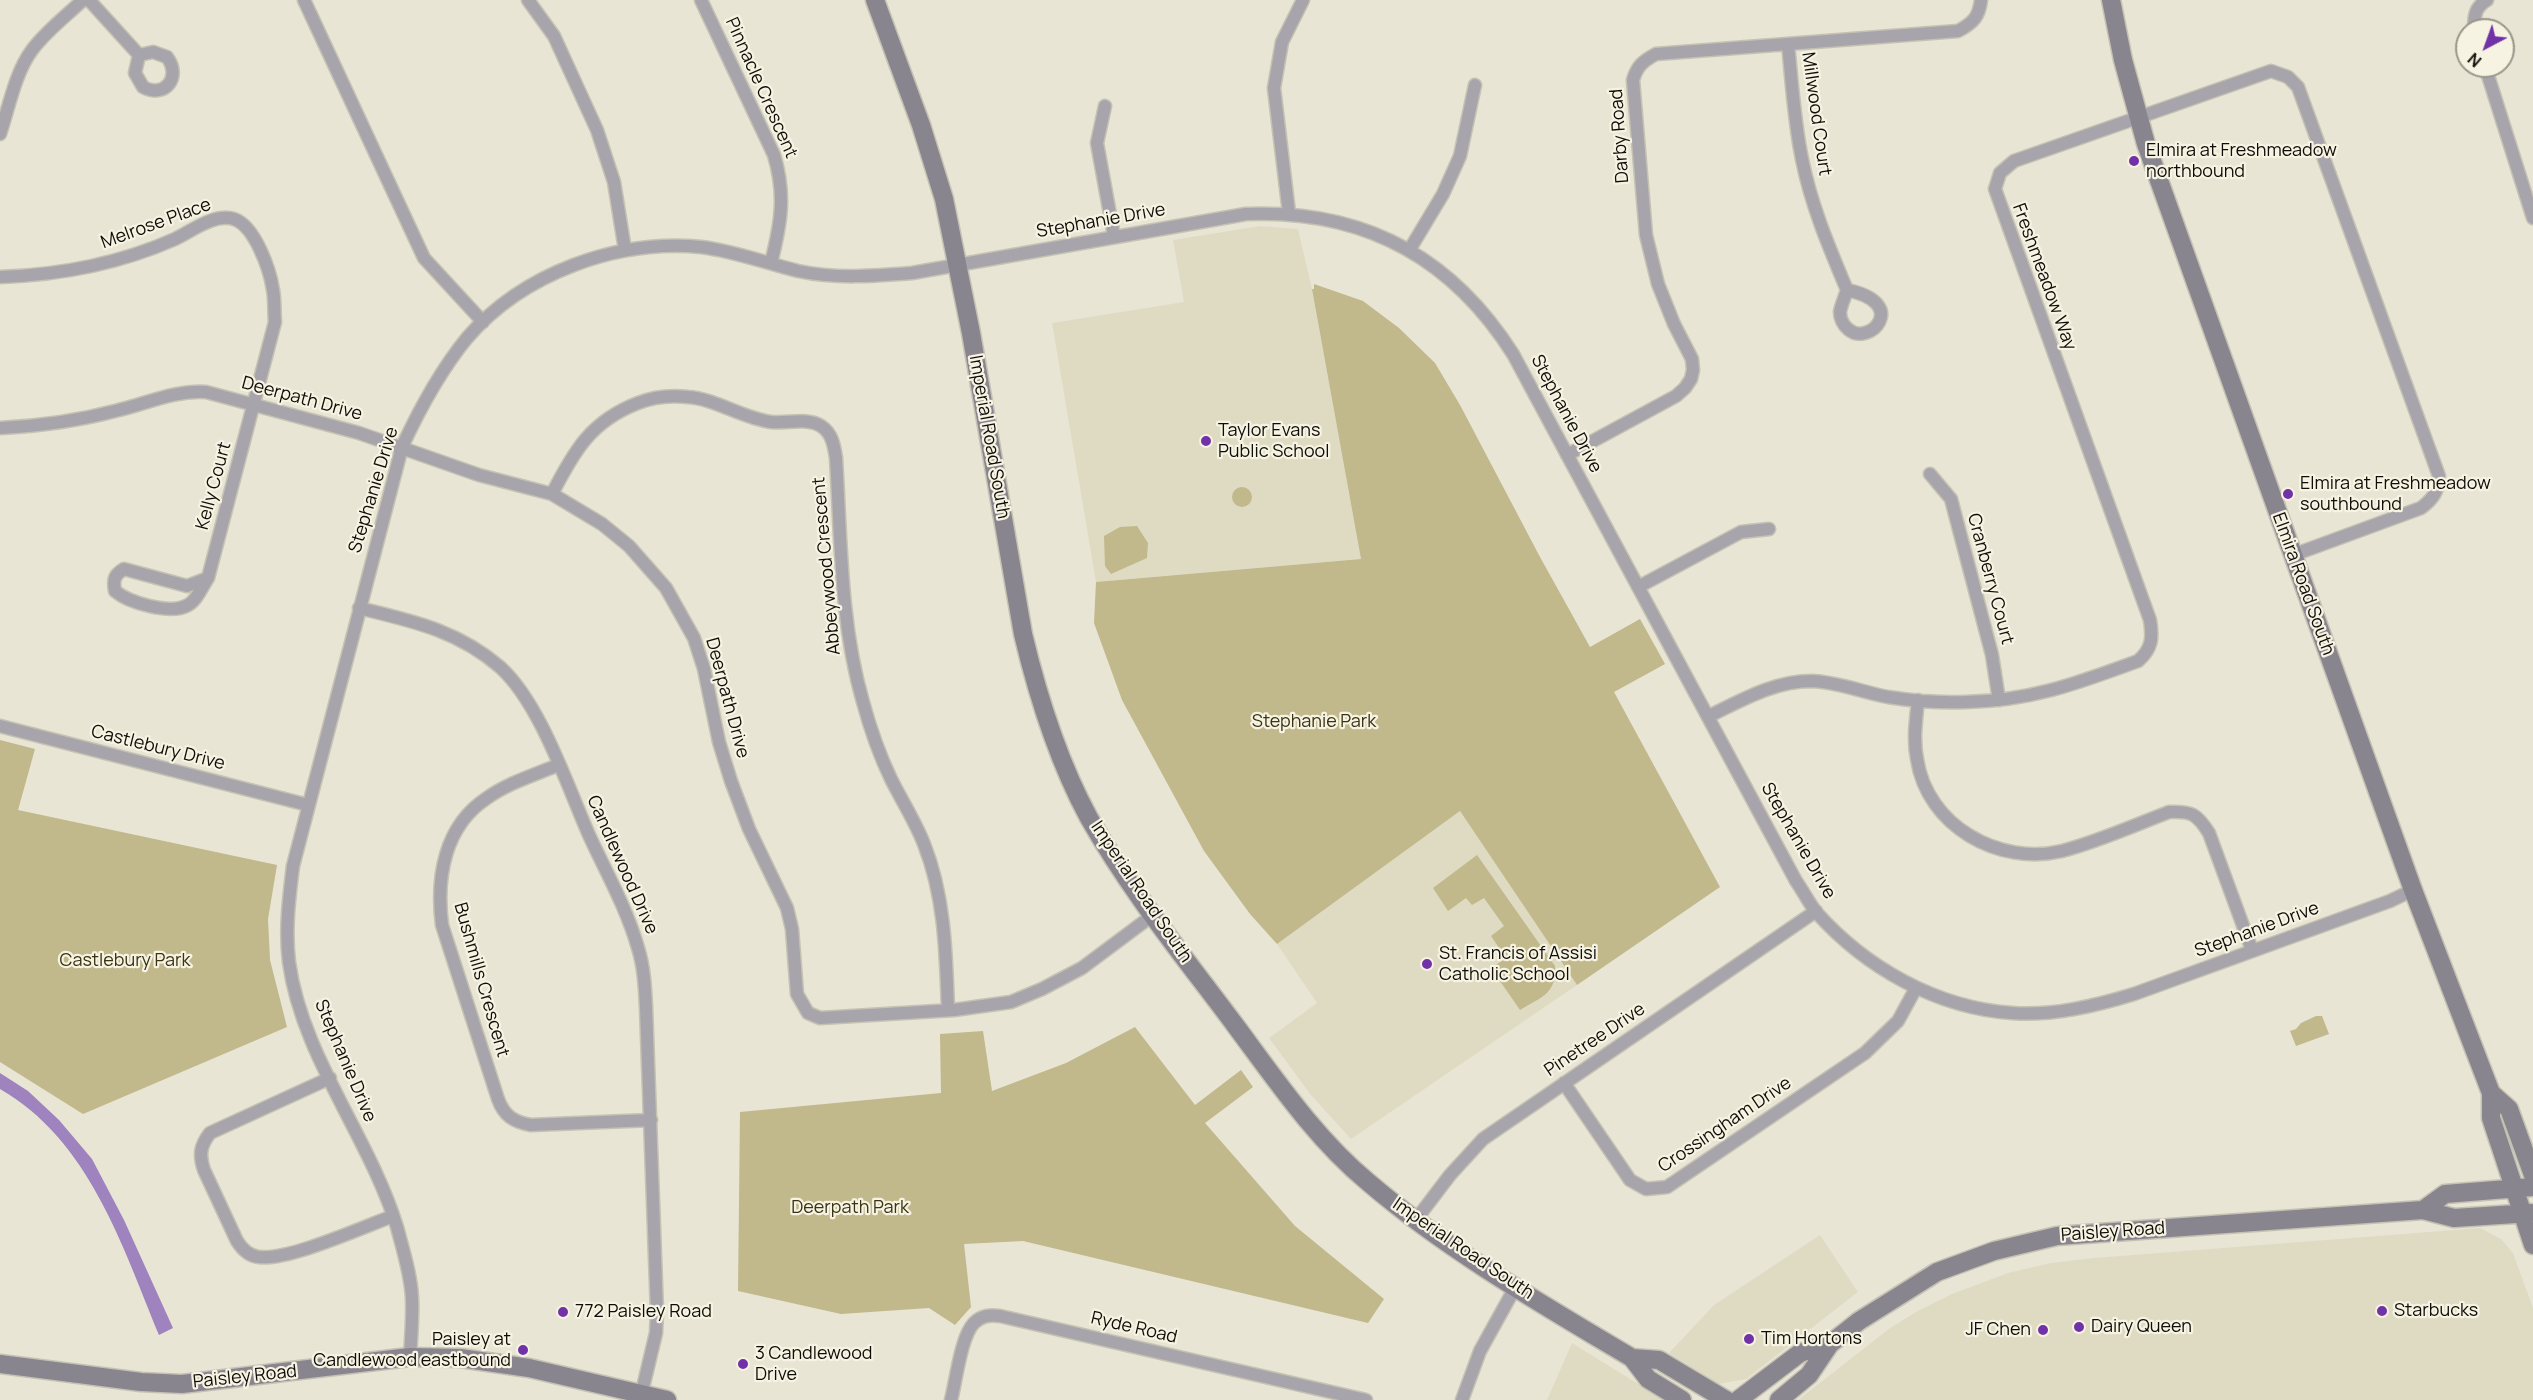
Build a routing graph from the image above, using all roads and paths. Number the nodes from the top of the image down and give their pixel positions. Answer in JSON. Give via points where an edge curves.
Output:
{"nodes":[{"id":1,"x":83,"y":0,"type":"edge"},
{"id":2,"x":89,"y":0,"type":"edge"},
{"id":3,"x":304,"y":0,"type":"edge"},
{"id":4,"x":528,"y":0,"type":"edge"},
{"id":5,"x":701,"y":0,"type":"edge"},
{"id":6,"x":875,"y":0,"type":"edge"},
{"id":7,"x":1302,"y":0,"type":"edge"},
{"id":8,"x":1981,"y":0,"type":"edge"},
{"id":9,"x":2111,"y":0,"type":"edge"},
{"id":10,"x":2487,"y":0,"type":"edge"},
{"id":11,"x":2474,"y":18,"type":"edge"},
{"id":12,"x":1788,"y":44,"type":"junction"},
{"id":13,"x":138,"y":55,"type":"dead end"},
{"id":14,"x":2489,"y":78,"type":"edge"},
{"id":15,"x":1475,"y":85,"type":"dead end"},
{"id":16,"x":1105,"y":106,"type":"dead end"},
{"id":17,"x":2137,"y":117,"type":"junction"},
{"id":18,"x":0,"y":134,"type":"edge"},
{"id":19,"x":1288,"y":213,"type":"junction"},
{"id":20,"x":2533,"y":218,"type":"edge"},
{"id":21,"x":1114,"y":236,"type":"junction"},
{"id":22,"x":1410,"y":249,"type":"junction"},
{"id":23,"x":625,"y":250,"type":"junction"},
{"id":24,"x":771,"y":263,"type":"junction"},
{"id":25,"x":958,"y":265,"type":"junction"},
{"id":26,"x":0,"y":277,"type":"edge"},
{"id":27,"x":1848,"y":290,"type":"dead end"},
{"id":28,"x":483,"y":322,"type":"junction"},
{"id":29,"x":254,"y":404,"type":"junction"},
{"id":30,"x":0,"y":428,"type":"edge"},
{"id":31,"x":402,"y":447,"type":"junction"},
{"id":32,"x":1567,"y":455,"type":"junction"},
{"id":33,"x":1930,"y":474,"type":"dead end"},
{"id":34,"x":552,"y":494,"type":"junction"},
{"id":35,"x":1768,"y":529,"type":"dead end"},
{"id":36,"x":2293,"y":555,"type":"junction"},
{"id":37,"x":208,"y":578,"type":"junction"},
{"id":38,"x":1638,"y":587,"type":"junction"},
{"id":39,"x":358,"y":608,"type":"junction"},
{"id":40,"x":1918,"y":700,"type":"junction"},
{"id":41,"x":1999,"y":700,"type":"junction"},
{"id":42,"x":1709,"y":716,"type":"junction"},
{"id":43,"x":0,"y":726,"type":"edge"},
{"id":44,"x":558,"y":765,"type":"junction"},
{"id":45,"x":308,"y":805,"type":"junction"},
{"id":46,"x":2413,"y":890,"type":"junction"},
{"id":47,"x":1816,"y":911,"type":"junction"},
{"id":48,"x":1153,"y":915,"type":"junction"},
{"id":49,"x":2252,"y":951,"type":"junction"},
{"id":50,"x":1916,"y":988,"type":"junction"},
{"id":51,"x":948,"y":1010,"type":"junction"},
{"id":52,"x":330,"y":1078,"type":"junction"},
{"id":53,"x":1564,"y":1083,"type":"junction"},
{"id":54,"x":2491,"y":1093,"type":"junction"},
{"id":55,"x":651,"y":1120,"type":"junction"},
{"id":56,"x":2533,"y":1174,"type":"edge"},
{"id":57,"x":2533,"y":1186,"type":"edge"},
{"id":58,"x":2512,"y":1188,"type":"junction"},
{"id":59,"x":2423,"y":1210,"type":"junction"},
{"id":60,"x":2528,"y":1213,"type":"edge"},
{"id":61,"x":393,"y":1216,"type":"junction"},
{"id":62,"x":1415,"y":1221,"type":"junction"},
{"id":63,"x":2533,"y":1245,"type":"edge"},
{"id":64,"x":1516,"y":1286,"type":"junction"},
{"id":65,"x":1830,"y":1344,"type":"junction"},
{"id":66,"x":410,"y":1358,"type":"junction"},
{"id":67,"x":1632,"y":1358,"type":"junction"},
{"id":68,"x":0,"y":1364,"type":"edge"},
{"id":69,"x":641,"y":1397,"type":"edge"},
{"id":70,"x":667,"y":1400,"type":"edge"},
{"id":71,"x":951,"y":1400,"type":"edge"},
{"id":72,"x":1366,"y":1400,"type":"edge"},
{"id":73,"x":1462,"y":1400,"type":"edge"},
{"id":74,"x":1682,"y":1400,"type":"edge"},
{"id":75,"x":1726,"y":1400,"type":"edge"},
{"id":76,"x":1738,"y":1400,"type":"edge"},
{"id":77,"x":1779,"y":1400,"type":"edge"}],
"edges":[{"from":1,"to":18,"type":"street","via":[[31,51]]},
{"from":2,"to":13,"type":"street"},
{"from":3,"to":28,"type":"street","via":[[424,258]]},
{"from":4,"to":23,"type":"street","via":[[554,36],[597,130],[614,182]]},
{"from":5,"to":24,"type":"street","name":"Pinnacle Crescent","via":[[781,177],[783,199]]},
{"from":6,"to":25,"type":"street","name":"Imperial Road South","via":[[934,164]]},
{"from":7,"to":19,"type":"street","via":[[1282,42],[1274,88]]},
{"from":8,"to":12,"type":"street","name":"Darby Road","via":[[1980,13],[1971,24],[1958,30]]},
{"from":9,"to":17,"type":"street","name":"Elmira Road South"},
{"from":10,"to":11,"type":"street"},
{"from":12,"to":27,"type":"street","name":"Millwood Court","via":[[1802,161],[1821,228]]},
{"from":12,"to":32,"type":"street","name":"Darby Road","via":[[1656,54],[1636,69],[1633,80],[1646,235],[1658,284],[1692,359],[1693,370],[1685,388],[1676,396]]},
{"from":14,"to":20,"type":"street"},
{"from":15,"to":22,"type":"street","via":[[1460,156],[1443,194]]},
{"from":16,"to":21,"type":"street","via":[[1097,143]]},
{"from":17,"to":36,"type":"street","name":"Elmira Road South"},
{"from":17,"to":36,"type":"street","name":"Freshmeadow Way","via":[[2264,72],[2280,72],[2298,87],[2439,476],[2439,487],[2432,500],[2421,508]]},
{"from":17,"to":41,"type":"street","name":"Freshmeadow Way","via":[[2014,161],[2000,173],[1995,189],[2153,636],[2150,647],[2138,661],[2063,689]]},
{"from":19,"to":21,"type":"street","name":"Stephanie Drive","via":[[1246,214]]},
{"from":19,"to":22,"type":"street","name":"Stephanie Drive","via":[[1357,227]]},
{"from":21,"to":25,"type":"street","name":"Stephanie Drive"},
{"from":22,"to":32,"type":"street","name":"Stephanie Drive","via":[[1458,285],[1491,322],[1513,354]]},
{"from":23,"to":24,"type":"street","name":"Stephanie Drive","via":[[701,248]]},
{"from":23,"to":28,"type":"street","name":"Stephanie Drive","via":[[546,277]]},
{"from":24,"to":25,"type":"street","name":"Stephanie Drive","via":[[800,271],[870,276]]},
{"from":25,"to":48,"type":"street","name":"Imperial Road South","via":[[1032,672],[1065,765],[1089,817]]},
{"from":26,"to":29,"type":"street","name":"Melrose Place","via":[[82,268],[128,256],[210,221],[236,220],[248,230],[264,258],[273,290],[275,322]]},
{"from":28,"to":31,"type":"street","name":"Stephanie Drive","via":[[429,392]]},
{"from":29,"to":30,"type":"street","name":"Deerpath Drive","via":[[206,392],[180,393],[86,418]]},
{"from":29,"to":31,"type":"street","name":"Deerpath Drive"},
{"from":29,"to":37,"type":"street","name":"Kelly Court"},
{"from":31,"to":34,"type":"street","name":"Deerpath Drive","via":[[479,475]]},
{"from":31,"to":39,"type":"street","name":"Stephanie Drive"},
{"from":32,"to":38,"type":"street","name":"Stephanie Drive"},
{"from":33,"to":41,"type":"street","name":"Cranberry Court","via":[[1951,499],[1992,655]]},
{"from":34,"to":51,"type":"street","name":"Deerpath Drive","via":[[602,524],[629,546],[680,609],[704,669],[730,781],[748,829],[787,908],[801,1005],[820,1018]]},
{"from":34,"to":51,"type":"street","name":"Abbeywood Crescent","via":[[572,455],[595,428],[624,408],[654,398],[689,397],[753,418],[808,422],[827,431],[836,458],[845,597],[855,672],[882,758],[933,871],[945,937]]},
{"from":35,"to":38,"type":"street","via":[[1741,532]]},
{"from":36,"to":46,"type":"street","name":"Elmira Road South"},
{"from":37,"to":37,"type":"street","name":"Kelly Court","via":[[187,586],[124,569],[113,581],[115,591],[123,598],[178,609],[190,604]]},
{"from":38,"to":42,"type":"street","name":"Stephanie Drive"},
{"from":39,"to":44,"type":"street","name":"Candlewood Drive","via":[[437,629],[481,652],[513,679],[523,693]]},
{"from":39,"to":45,"type":"street","name":"Stephanie Drive"},
{"from":40,"to":41,"type":"street","name":"Freshmeadow Way"},
{"from":40,"to":42,"type":"street","name":"Freshmeadow Way","via":[[1810,681],[1758,691]]},
{"from":40,"to":49,"type":"street","via":[[1917,760],[1934,803],[1956,828],[1987,847],[2027,856],[2061,851],[2169,812],[2186,811],[2200,818],[2209,833]]},
{"from":42,"to":47,"type":"street","name":"Stephanie Drive","via":[[1796,881]]},
{"from":43,"to":45,"type":"street","name":"Castlebury Drive"},
{"from":44,"to":55,"type":"street","name":"Candlewood Drive","via":[[639,949]]},
{"from":44,"to":55,"type":"street","name":"Bushmills Crescent","via":[[486,798],[469,814],[453,838],[440,876],[442,925],[498,1099],[507,1115],[531,1125]]},
{"from":45,"to":52,"type":"street","name":"Stephanie Drive","via":[[287,911],[289,963],[302,1014]]},
{"from":46,"to":49,"type":"street","name":"Stephanie Drive"},
{"from":46,"to":54,"type":"street","name":"Elmira Road South"},
{"from":47,"to":50,"type":"street","name":"Stephanie Drive","via":[[1883,970]]},
{"from":47,"to":53,"type":"street","name":"Pinetree Drive"},
{"from":48,"to":51,"type":"street","name":"Deerpath Drive","via":[[1082,968],[1042,989],[1011,1002]]},
{"from":48,"to":62,"type":"street","name":"Imperial Road South","via":[[1305,1119],[1365,1180]]},
{"from":49,"to":50,"type":"street","name":"Stephanie Drive","via":[[2092,1007],[2054,1012],[2012,1013],[1966,1005]]},
{"from":50,"to":53,"type":"street","name":"Crossingham Drive","via":[[1898,1020],[1864,1053],[1667,1187],[1646,1189],[1630,1180]]},
{"from":52,"to":61,"type":"street","name":"Stephanie Drive"},
{"from":52,"to":61,"type":"street","via":[[210,1133],[200,1150],[214,1190],[243,1250],[261,1258],[315,1246]]},
{"from":53,"to":62,"type":"street","name":"Pinetree Drive","via":[[1483,1139]]},
{"from":54,"to":56,"type":"street","name":"Elmira Road South","via":[[2509,1109]]},
{"from":54,"to":58,"type":"street","name":"Elmira Road South","via":[[2491,1118]]},
{"from":55,"to":69,"type":"street","name":"Candlewood Drive","via":[[656,1333]]},
{"from":57,"to":58,"type":"street","name":"Paisley Road"},
{"from":58,"to":59,"type":"street","name":"Paisley Road","via":[[2445,1194]]},
{"from":58,"to":60,"type":"street","name":"Elmira Road South"},
{"from":59,"to":60,"type":"street","name":"Paisley Road","via":[[2454,1218]]},
{"from":59,"to":65,"type":"street","name":"Paisley Road","via":[[2057,1236],[1994,1251],[1937,1272]]},
{"from":60,"to":63,"type":"street","name":"Elmira Road South"},
{"from":61,"to":66,"type":"street","name":"Stephanie Drive","via":[[412,1298]]},
{"from":62,"to":64,"type":"street","name":"Imperial Road South"},
{"from":64,"to":67,"type":"street","name":"Imperial Road South"},
{"from":64,"to":73,"type":"street","via":[[1480,1351]]},
{"from":65,"to":76,"type":"street","name":"Paisley Road","via":[[1800,1353]]},
{"from":65,"to":77,"type":"street","name":"Paisley Road","via":[[1809,1376]]},
{"from":66,"to":68,"type":"street","name":"Paisley Road","via":[[182,1384]]},
{"from":66,"to":69,"type":"street","name":"Paisley Road","via":[[498,1362]]},
{"from":67,"to":74,"type":"street","name":"Imperial Road South","via":[[1648,1379]]},
{"from":67,"to":75,"type":"street","name":"Imperial Road South","via":[[1659,1360]]},
{"from":69,"to":70,"type":"street","name":"Paisley Road"},
{"from":71,"to":72,"type":"street","name":"Ryde Road","via":[[968,1330],[988,1315]]}]}
